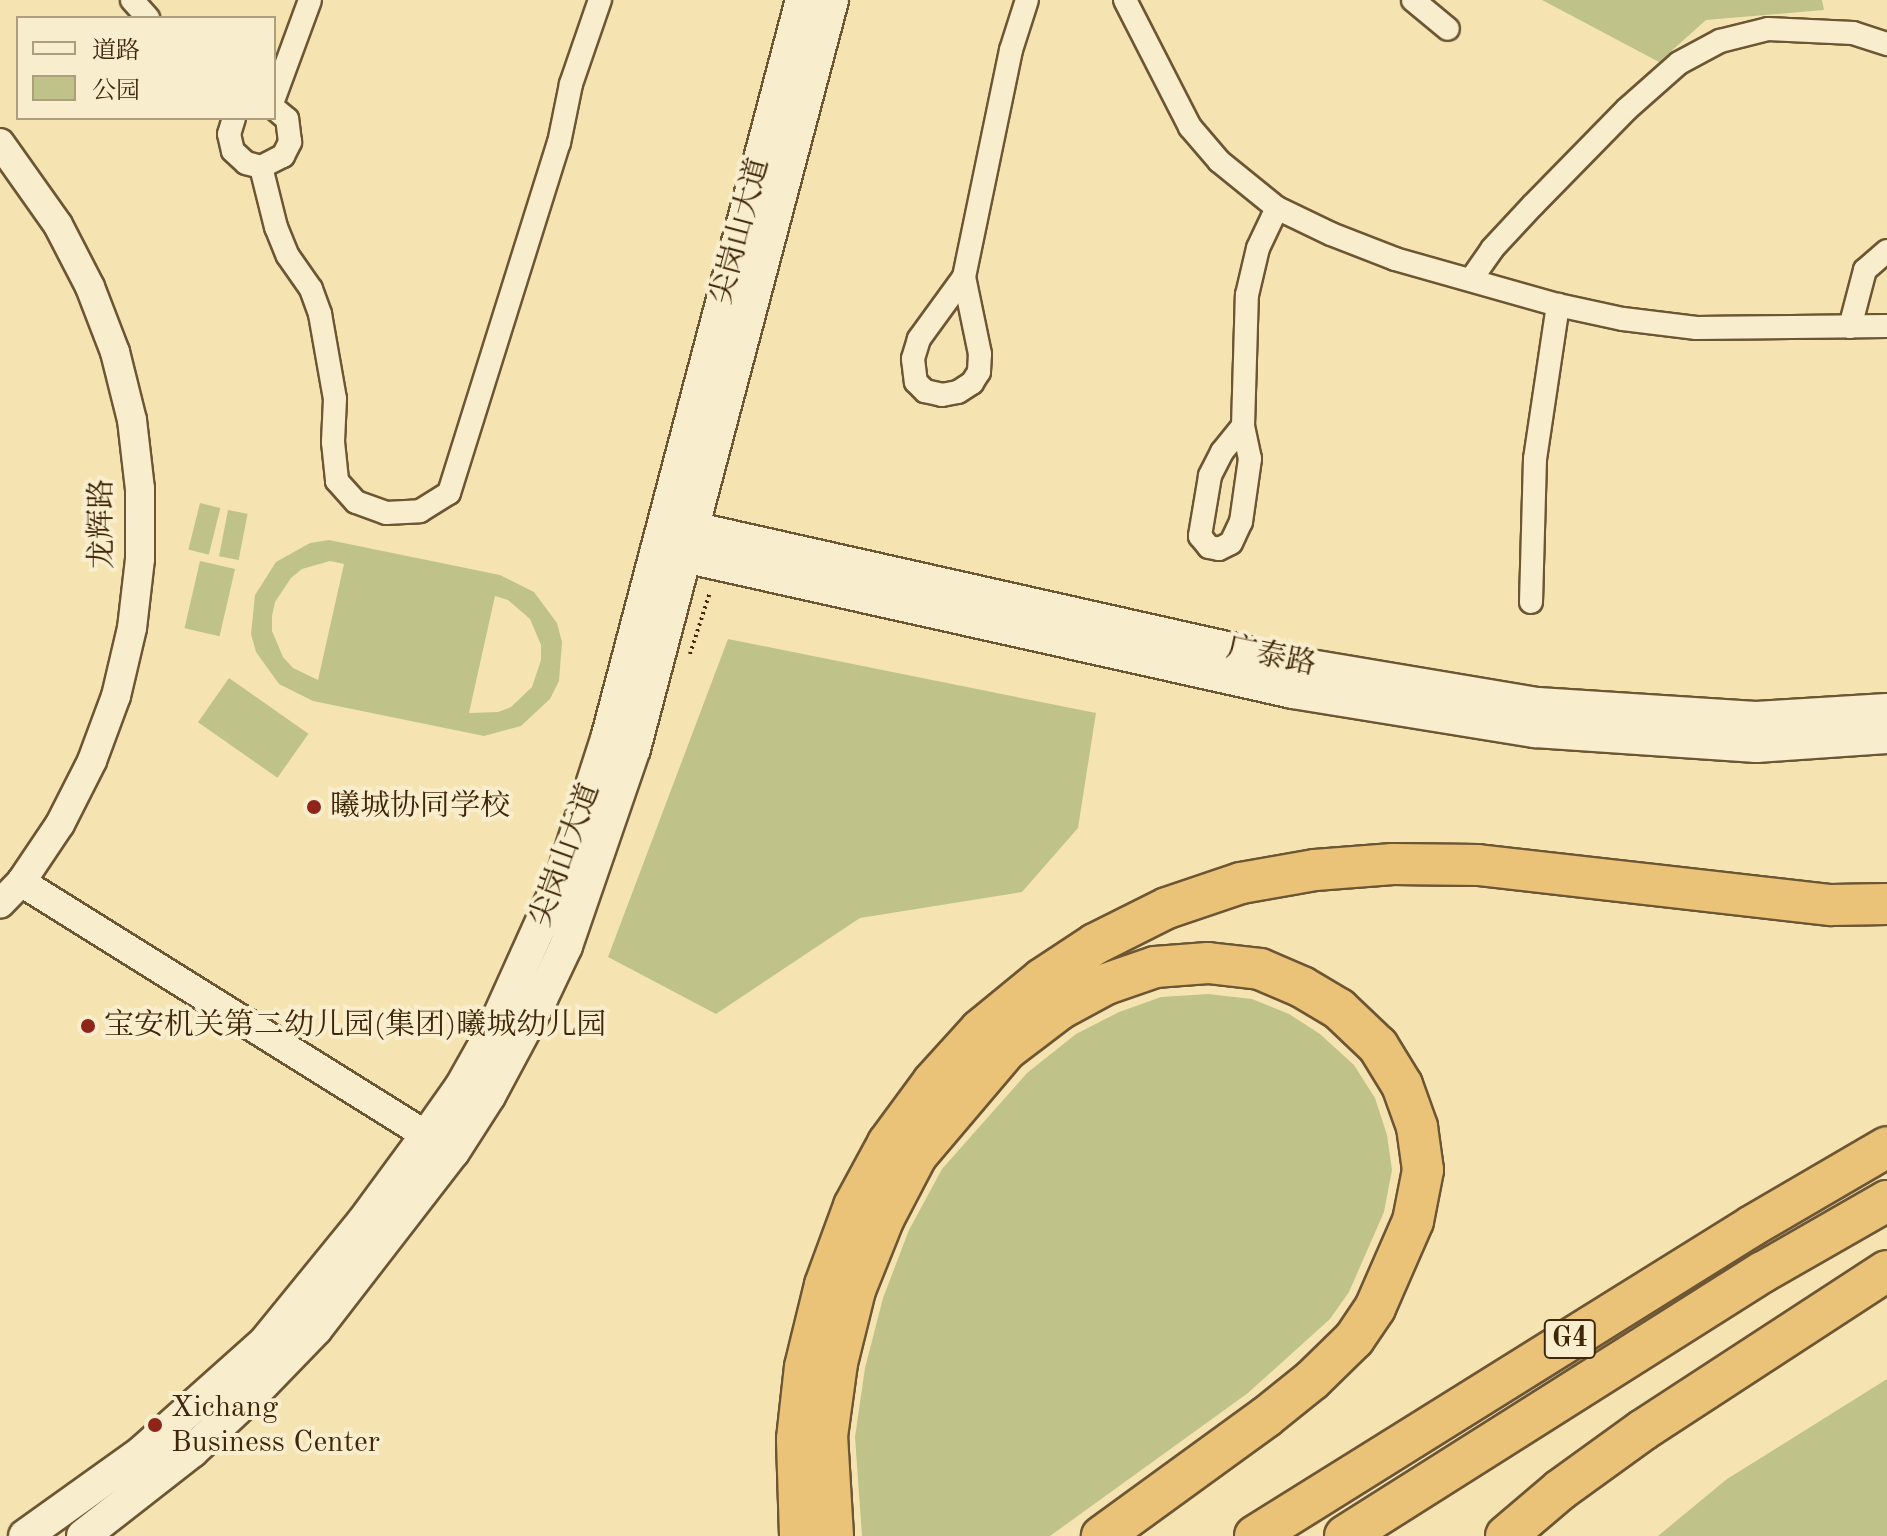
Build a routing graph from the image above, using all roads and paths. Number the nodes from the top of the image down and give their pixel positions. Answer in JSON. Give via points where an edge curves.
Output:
{"nodes":[{"id":1,"x":132,"y":0,"type":"edge"},
{"id":2,"x":310,"y":0,"type":"edge"},
{"id":3,"x":600,"y":0,"type":"edge"},
{"id":4,"x":802,"y":0,"type":"edge"},
{"id":5,"x":832,"y":0,"type":"edge"},
{"id":6,"x":1027,"y":0,"type":"edge"},
{"id":7,"x":1125,"y":0,"type":"edge"},
{"id":8,"x":1413,"y":0,"type":"edge"},
{"id":9,"x":146,"y":16,"type":"edge"},
{"id":10,"x":1448,"y":29,"type":"dead end"},
{"id":11,"x":1887,"y":44,"type":"edge"},
{"id":12,"x":276,"y":93,"type":"edge"},
{"id":13,"x":276,"y":110,"type":"edge"},
{"id":14,"x":233,"y":120,"type":"edge"},
{"id":15,"x":0,"y":143,"type":"edge"},
{"id":16,"x":261,"y":167,"type":"junction"},
{"id":17,"x":1277,"y":208,"type":"junction"},
{"id":18,"x":1887,"y":251,"type":"edge"},
{"id":19,"x":964,"y":277,"type":"junction"},
{"id":20,"x":1472,"y":278,"type":"junction"},
{"id":21,"x":1558,"y":305,"type":"junction"},
{"id":22,"x":1887,"y":326,"type":"edge"},
{"id":23,"x":1850,"y":327,"type":"junction"},
{"id":24,"x":1243,"y":426,"type":"junction"},
{"id":25,"x":676,"y":539,"type":"junction"},
{"id":26,"x":1531,"y":602,"type":"dead end"},
{"id":27,"x":1887,"y":710,"type":"edge"},
{"id":28,"x":1887,"y":737,"type":"edge"},
{"id":29,"x":21,"y":882,"type":"junction"},
{"id":30,"x":0,"y":904,"type":"edge"},
{"id":31,"x":1887,"y":904,"type":"edge"},
{"id":32,"x":440,"y":1144,"type":"junction"},
{"id":33,"x":1887,"y":1147,"type":"edge"},
{"id":34,"x":903,"y":1149,"type":"junction"},
{"id":35,"x":1887,"y":1201,"type":"edge"},
{"id":36,"x":1887,"y":1271,"type":"edge"},
{"id":37,"x":25,"y":1536,"type":"edge"},
{"id":38,"x":83,"y":1536,"type":"edge"},
{"id":39,"x":800,"y":1536,"type":"edge"},
{"id":40,"x":833,"y":1536,"type":"edge"},
{"id":41,"x":1102,"y":1536,"type":"edge"},
{"id":42,"x":1255,"y":1536,"type":"edge"},
{"id":43,"x":1345,"y":1536,"type":"edge"},
{"id":44,"x":1506,"y":1536,"type":"edge"}],
"edges":[{"from":1,"to":9,"type":"street"},
{"from":2,"to":12,"type":"street"},
{"from":3,"to":16,"type":"street","via":[[449,493],[420,511],[386,513],[356,502],[337,481],[335,399],[320,314],[276,227]]},
{"from":4,"to":25,"type":"main road","name":"尖岗山大道"},
{"from":5,"to":25,"type":"main road","name":"尖岗山大道"},
{"from":6,"to":19,"type":"street","via":[[1011,50]]},
{"from":7,"to":17,"type":"street","via":[[1190,127],[1219,161]]},
{"from":8,"to":10,"type":"street"},
{"from":11,"to":20,"type":"street","via":[[1853,33],[1768,29],[1720,41],[1679,63],[1533,205]]},
{"from":13,"to":16,"type":"street","via":[[287,119],[290,142],[283,156]]},
{"from":14,"to":16,"type":"street","via":[[229,134],[233,151]]},
{"from":15,"to":29,"type":"street","name":"龙辉路","via":[[58,225],[90,287],[122,379],[140,489],[139,573],[116,696],[92,761]]},
{"from":17,"to":20,"type":"street","via":[[1395,259]]},
{"from":17,"to":24,"type":"street","via":[[1258,248],[1247,295]]},
{"from":18,"to":23,"type":"street","via":[[1865,270]]},
{"from":19,"to":19,"type":"street","via":[[919,339],[913,359],[916,382],[925,391],[958,392],[979,372]]},
{"from":20,"to":21,"type":"street"},
{"from":21,"to":23,"type":"street","via":[[1696,328]]},
{"from":21,"to":26,"type":"street","via":[[1535,459]]},
{"from":22,"to":23,"type":"street"},
{"from":24,"to":24,"type":"street","via":[[1210,476],[1200,536],[1209,547],[1231,543],[1241,522],[1250,459]]},
{"from":25,"to":27,"type":"main road","name":"广泰路","via":[[1298,664],[1538,704],[1756,718]]},
{"from":25,"to":28,"type":"main road","name":"广泰路","via":[[1293,692],[1535,731],[1756,746]]},
{"from":25,"to":32,"type":"main road","name":"尖岗山大道","via":[[630,763],[566,946],[516,1049]]},
{"from":29,"to":30,"type":"street","name":"龙辉路"},
{"from":29,"to":32,"type":"street"},
{"from":31,"to":34,"type":"highway","via":[[1801,903],[1478,865],[1393,864],[1241,883],[1167,908],[1095,944],[1042,979],[980,1030],[933,1082]]},
{"from":32,"to":37,"type":"main road","name":"尖岗山大道","via":[[353,1235],[265,1342],[141,1453]]},
{"from":32,"to":38,"type":"main road","name":"尖岗山大道","via":[[326,1317],[192,1451]]},
{"from":33,"to":42,"type":"highway","number":"G4","via":[[1738,1234]]},
{"from":34,"to":39,"type":"highway","via":[[854,1206],[825,1285],[805,1367],[797,1439]]},
{"from":34,"to":40,"type":"highway","via":[[884,1218],[855,1290],[837,1363],[827,1436]]},
{"from":34,"to":41,"type":"highway","via":[[1006,1050],[1060,1009],[1106,984],[1155,967],[1208,963],[1260,969],[1302,987],[1339,1009],[1378,1046],[1402,1085],[1417,1127],[1423,1170],[1413,1221],[1375,1308],[1354,1339],[1312,1380]]},
{"from":35,"to":43,"type":"highway","number":"G4","via":[[1763,1272]]},
{"from":36,"to":44,"type":"highway","via":[[1643,1430]]}]}
